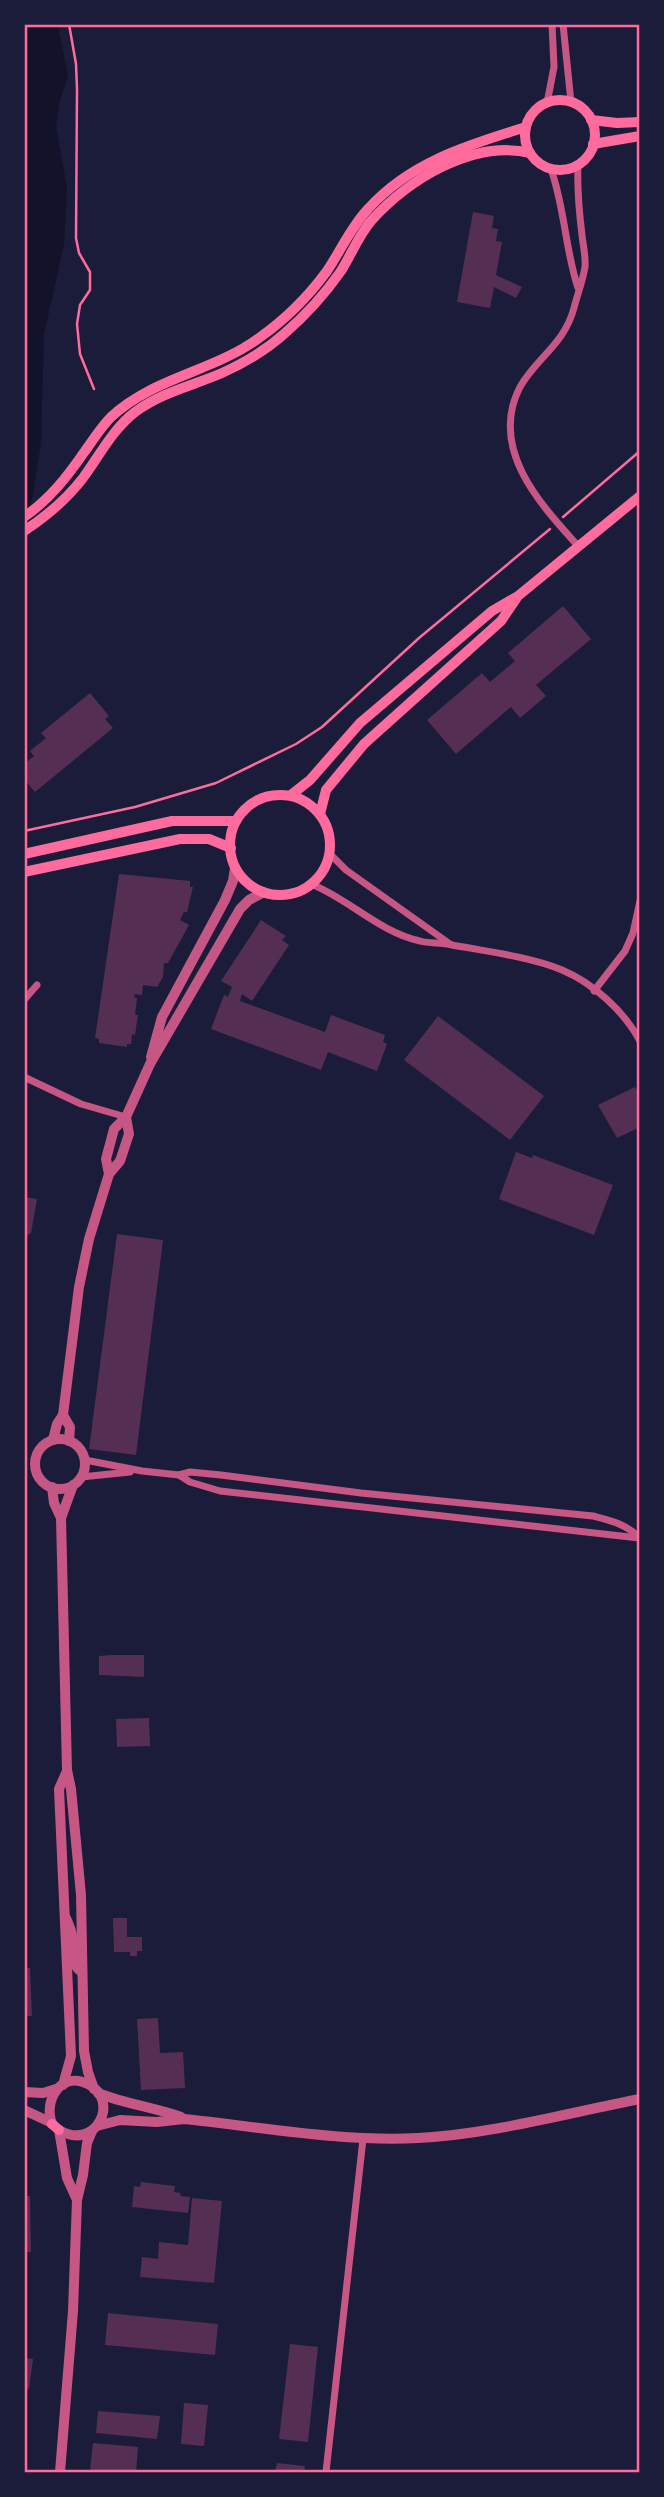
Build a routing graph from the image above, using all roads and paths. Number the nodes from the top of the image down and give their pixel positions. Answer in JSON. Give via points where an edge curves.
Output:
{"nodes":[{"id":1,"x":69,"y":24,"type":"edge"},
{"id":2,"x":552,"y":24,"type":"edge"},
{"id":3,"x":563,"y":24,"type":"edge"},
{"id":4,"x":570,"y":102,"type":"junction"},
{"id":5,"x":547,"y":103,"type":"junction"},
{"id":6,"x":590,"y":120,"type":"junction"},
{"id":7,"x":639,"y":122,"type":"edge"},
{"id":8,"x":526,"y":127,"type":"junction"},
{"id":9,"x":639,"y":136,"type":"edge"},
{"id":10,"x":593,"y":144,"type":"junction"},
{"id":11,"x":530,"y":153,"type":"junction"},
{"id":12,"x":578,"y":165,"type":"junction"},
{"id":13,"x":551,"y":169,"type":"junction"},
{"id":14,"x":578,"y":289,"type":"junction"},
{"id":15,"x":94,"y":389,"type":"dead end"},
{"id":16,"x":639,"y":451,"type":"edge"},
{"id":17,"x":639,"y":496,"type":"edge"},
{"id":18,"x":24,"y":517,"type":"edge"},
{"id":19,"x":557,"y":523,"type":"junction"},
{"id":20,"x":24,"y":531,"type":"edge"},
{"id":21,"x":579,"y":547,"type":"junction"},
{"id":22,"x":518,"y":597,"type":"junction"},
{"id":23,"x":291,"y":795,"type":"junction"},
{"id":24,"x":320,"y":814,"type":"junction"},
{"id":25,"x":236,"y":821,"type":"junction"},
{"id":26,"x":24,"y":831,"type":"edge"},
{"id":27,"x":232,"y":848,"type":"junction"},
{"id":28,"x":24,"y":854,"type":"edge"},
{"id":29,"x":330,"y":854,"type":"junction"},
{"id":30,"x":235,"y":868,"type":"junction"},
{"id":31,"x":24,"y":872,"type":"edge"},
{"id":32,"x":311,"y":884,"type":"junction"},
{"id":33,"x":264,"y":892,"type":"junction"},
{"id":34,"x":639,"y":901,"type":"edge"},
{"id":35,"x":451,"y":944,"type":"junction"},
{"id":36,"x":37,"y":985,"type":"dead end"},
{"id":37,"x":594,"y":991,"type":"junction"},
{"id":38,"x":24,"y":1000,"type":"edge"},
{"id":39,"x":639,"y":1041,"type":"edge"},
{"id":40,"x":150,"y":1064,"type":"junction"},
{"id":41,"x":24,"y":1077,"type":"edge"},
{"id":42,"x":126,"y":1117,"type":"junction"},
{"id":43,"x":109,"y":1174,"type":"junction"},
{"id":44,"x":63,"y":1415,"type":"junction"},
{"id":45,"x":53,"y":1440,"type":"junction"},
{"id":46,"x":69,"y":1441,"type":"junction"},
{"id":47,"x":85,"y":1460,"type":"junction"},
{"id":48,"x":142,"y":1471,"type":"junction"},
{"id":49,"x":179,"y":1475,"type":"junction"},
{"id":50,"x":81,"y":1477,"type":"junction"},
{"id":51,"x":73,"y":1485,"type":"junction"},
{"id":52,"x":52,"y":1487,"type":"junction"},
{"id":53,"x":61,"y":1518,"type":"junction"},
{"id":54,"x":639,"y":1538,"type":"edge"},
{"id":55,"x":67,"y":1770,"type":"junction"},
{"id":56,"x":64,"y":1913,"type":"junction"},
{"id":57,"x":82,"y":1972,"type":"junction"},
{"id":58,"x":60,"y":2087,"type":"junction"},
{"id":59,"x":96,"y":2091,"type":"junction"},
{"id":60,"x":24,"y":2092,"type":"edge"},
{"id":61,"x":639,"y":2099,"type":"edge"},
{"id":62,"x":24,"y":2110,"type":"edge"},
{"id":63,"x":184,"y":2119,"type":"junction"},
{"id":64,"x":55,"y":2127,"type":"junction"},
{"id":65,"x":95,"y":2129,"type":"junction"},
{"id":66,"x":363,"y":2139,"type":"junction"},
{"id":67,"x":77,"y":2200,"type":"junction"},
{"id":68,"x":60,"y":2473,"type":"edge"},
{"id":69,"x":326,"y":2473,"type":"edge"}],
"edges":[{"from":1,"to":15,"type":"path","via":[[78,89],[76,238],[90,272],[90,290],[80,306],[77,324],[80,354]]},
{"from":2,"to":5,"type":"street","via":[[554,67]]},
{"from":3,"to":4,"type":"street"},
{"from":4,"to":5,"type":"main road"},
{"from":4,"to":6,"type":"main road"},
{"from":5,"to":8,"type":"main road","via":[[530,117]]},
{"from":6,"to":7,"type":"main road"},
{"from":6,"to":10,"type":"main road"},
{"from":8,"to":11,"type":"main road"},
{"from":8,"to":18,"type":"main road","via":[[455,149],[413,170],[382,194],[355,225],[327,270],[281,322],[238,353],[145,391],[108,419],[56,490]]},
{"from":9,"to":10,"type":"main road"},
{"from":10,"to":12,"type":"main road"},
{"from":11,"to":13,"type":"main road"},
{"from":11,"to":20,"type":"main road","via":[[485,152],[457,161],[397,196],[369,223],[314,306],[284,334],[254,356],[145,406],[116,429],[70,494]]},
{"from":12,"to":13,"type":"main road"},
{"from":12,"to":14,"type":"street","via":[[585,267]]},
{"from":13,"to":14,"type":"street"},
{"from":14,"to":19,"type":"street","via":[[563,336],[520,387],[512,416],[514,459]]},
{"from":16,"to":19,"type":"path"},
{"from":17,"to":21,"type":"main road"},
{"from":19,"to":21,"type":"street"},
{"from":19,"to":26,"type":"path","via":[[296,744],[216,783],[135,807]]},
{"from":21,"to":22,"type":"main road"},
{"from":22,"to":23,"type":"main road","via":[[492,611],[360,723]]},
{"from":22,"to":24,"type":"main road","via":[[501,621],[364,744],[326,790]]},
{"from":23,"to":24,"type":"main road"},
{"from":23,"to":25,"type":"main road","via":[[259,799]]},
{"from":24,"to":29,"type":"main road","via":[[330,839]]},
{"from":25,"to":27,"type":"main road"},
{"from":25,"to":28,"type":"main road","via":[[172,821]]},
{"from":27,"to":30,"type":"main road"},
{"from":27,"to":31,"type":"main road","via":[[209,839],[180,839]]},
{"from":29,"to":32,"type":"main road"},
{"from":29,"to":35,"type":"street"},
{"from":30,"to":33,"type":"main road"},
{"from":30,"to":40,"type":"street","via":[[225,900],[162,1017]]},
{"from":32,"to":33,"type":"main road","via":[[280,895]]},
{"from":32,"to":35,"type":"street","via":[[419,941]]},
{"from":33,"to":40,"type":"street","via":[[240,909]]},
{"from":34,"to":37,"type":"street","via":[[625,951]]},
{"from":35,"to":37,"type":"street","via":[[561,970]]},
{"from":36,"to":38,"type":"street"},
{"from":37,"to":39,"type":"street","via":[[617,1008]]},
{"from":40,"to":42,"type":"street"},
{"from":41,"to":42,"type":"street","via":[[81,1104]]},
{"from":42,"to":43,"type":"street","via":[[129,1134],[120,1161]]},
{"from":42,"to":43,"type":"street","via":[[114,1129],[106,1159]]},
{"from":43,"to":44,"type":"street","via":[[79,1287]]},
{"from":44,"to":45,"type":"street"},
{"from":44,"to":46,"type":"street","via":[[70,1427]]},
{"from":45,"to":46,"type":"street"},
{"from":45,"to":52,"type":"street","via":[[40,1448],[35,1463],[39,1478]]},
{"from":46,"to":47,"type":"street"},
{"from":47,"to":48,"type":"street"},
{"from":47,"to":50,"type":"street"},
{"from":48,"to":49,"type":"street"},
{"from":48,"to":50,"type":"street"},
{"from":49,"to":54,"type":"street","via":[[220,1491]]},
{"from":49,"to":54,"type":"street","via":[[221,1475],[593,1516],[630,1528]]},
{"from":50,"to":51,"type":"street"},
{"from":51,"to":52,"type":"street"},
{"from":51,"to":53,"type":"street"},
{"from":52,"to":53,"type":"street"},
{"from":53,"to":55,"type":"street"},
{"from":55,"to":56,"type":"street","via":[[59,1789]]},
{"from":55,"to":57,"type":"street","via":[[81,1895]]},
{"from":56,"to":57,"type":"street","via":[[72,1933],[74,1963]]},
{"from":56,"to":58,"type":"street","via":[[71,2056]]},
{"from":57,"to":59,"type":"street","via":[[84,2051]]},
{"from":58,"to":59,"type":"street","via":[[79,2082]]},
{"from":58,"to":60,"type":"street","via":[[43,2093]]},
{"from":58,"to":64,"type":"street","via":[[49,2105]]},
{"from":59,"to":63,"type":"street"},
{"from":59,"to":65,"type":"street","via":[[103,2112]]},
{"from":61,"to":66,"type":"street","via":[[454,2134]]},
{"from":62,"to":64,"type":"street"},
{"from":63,"to":65,"type":"street","via":[[120,2120]]},
{"from":63,"to":66,"type":"street"},
{"from":64,"to":65,"type":"street","via":[[75,2136]]},
{"from":64,"to":67,"type":"street"},
{"from":65,"to":67,"type":"street","via":[[87,2143]]},
{"from":66,"to":69,"type":"street"},
{"from":67,"to":68,"type":"street"}]}
